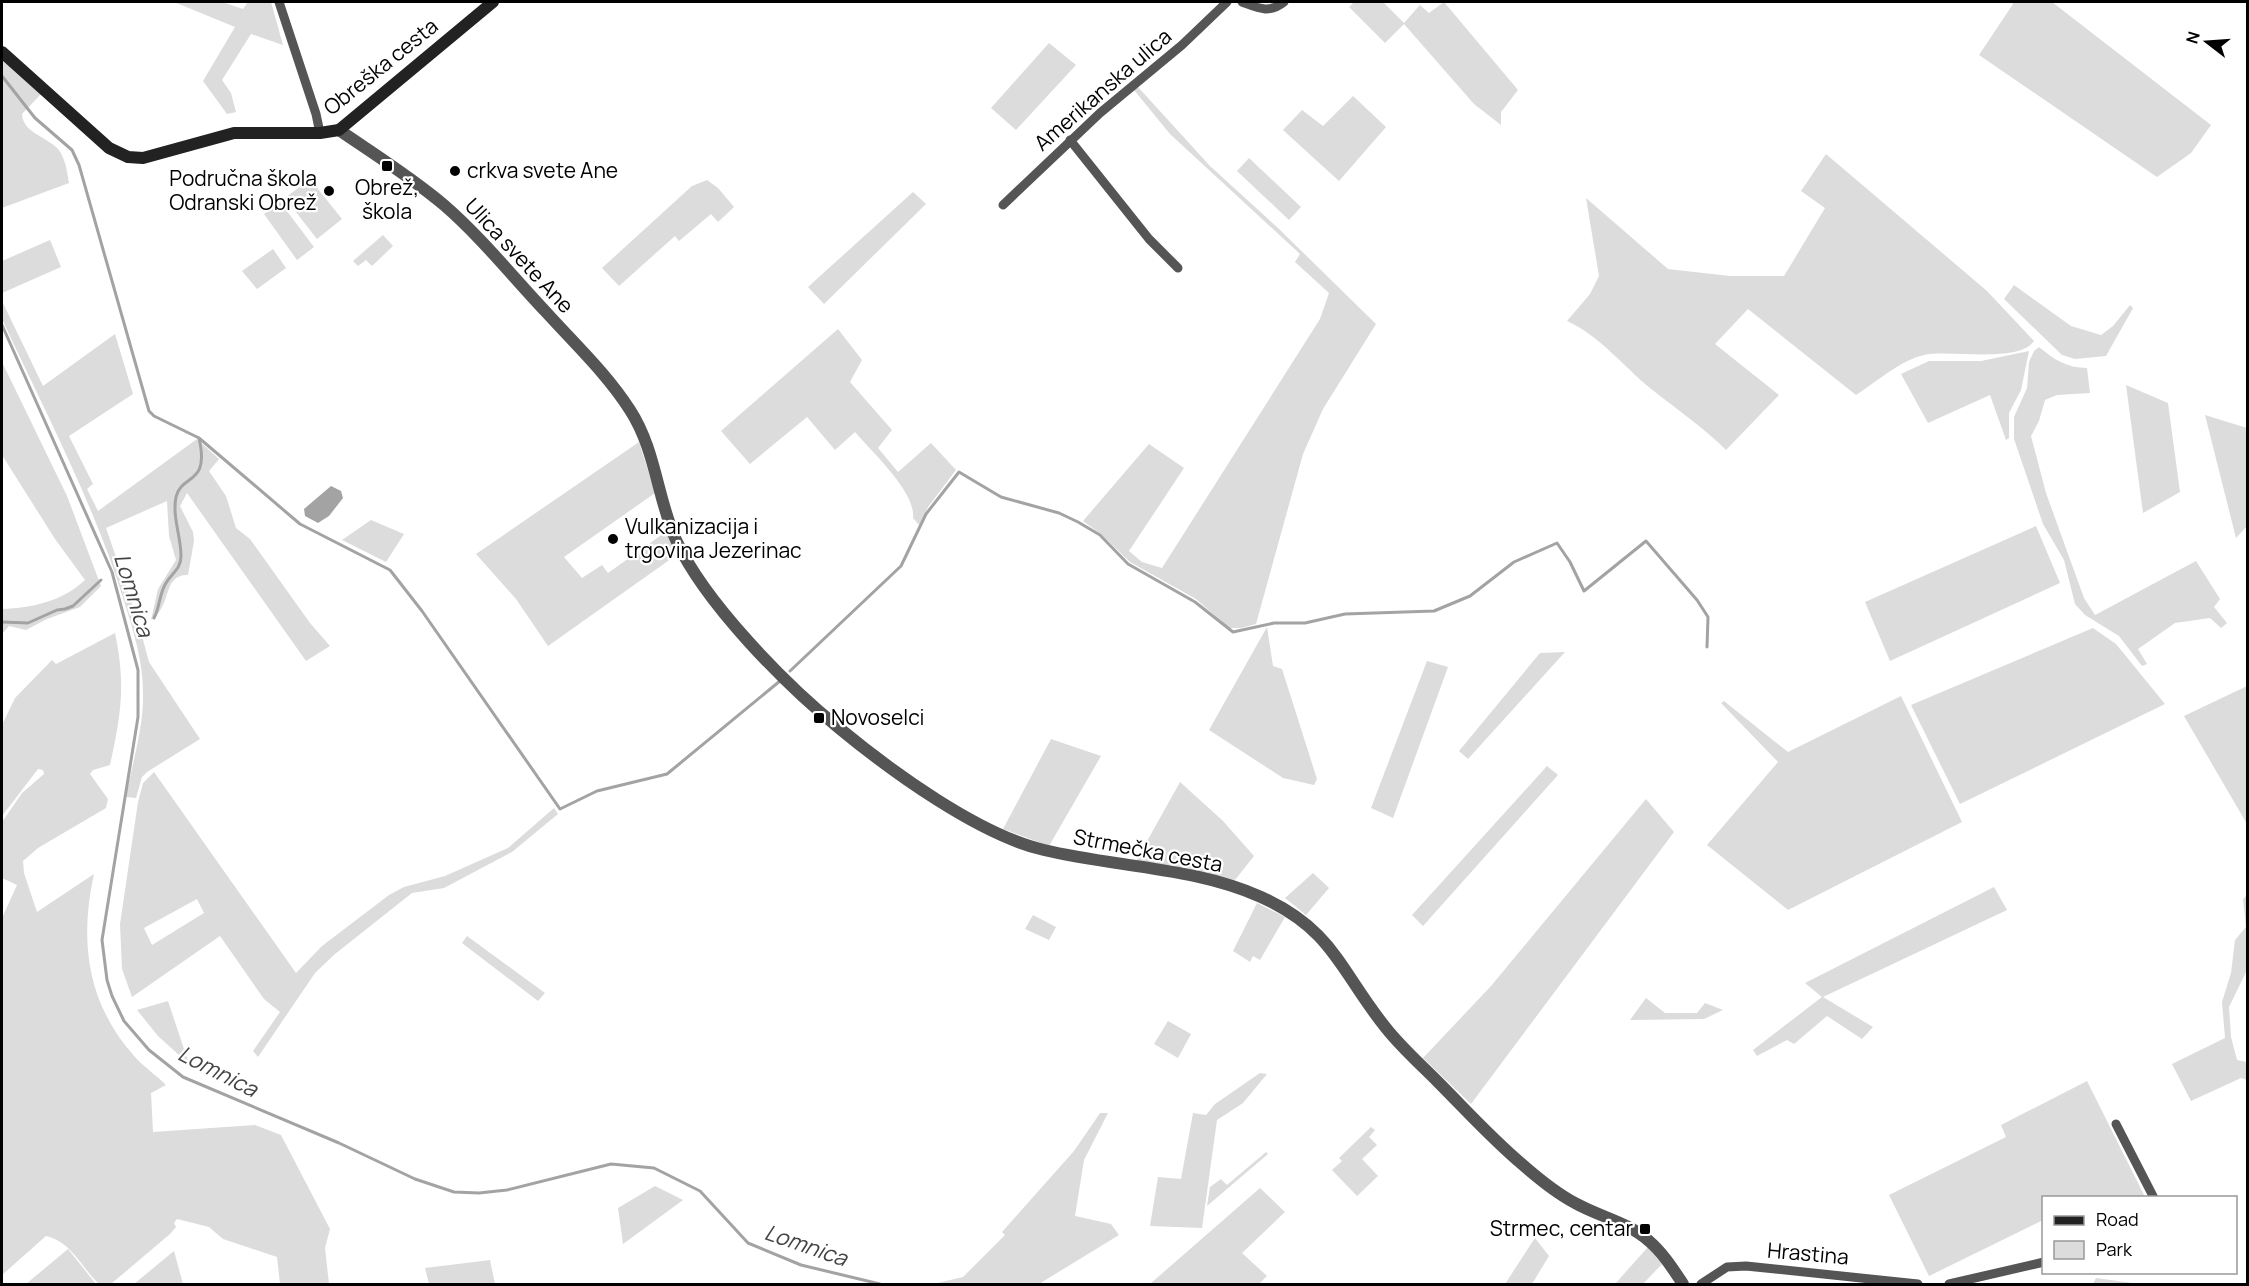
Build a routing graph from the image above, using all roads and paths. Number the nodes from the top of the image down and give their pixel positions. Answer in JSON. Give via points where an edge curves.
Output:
{"nodes":[{"id":1,"x":279,"y":2,"type":"edge"},
{"id":2,"x":493,"y":2,"type":"edge"},
{"id":3,"x":1227,"y":2,"type":"edge"},
{"id":4,"x":1242,"y":2,"type":"edge"},
{"id":5,"x":1284,"y":2,"type":"edge"},
{"id":6,"x":2,"y":52,"type":"edge"},
{"id":7,"x":339,"y":130,"type":"junction"},
{"id":8,"x":320,"y":133,"type":"junction"},
{"id":9,"x":1071,"y":140,"type":"junction"},
{"id":10,"x":1003,"y":205,"type":"dead end"},
{"id":11,"x":1178,"y":268,"type":"dead end"},
{"id":12,"x":644,"y":435,"type":"joint"},
{"id":13,"x":2116,"y":1124,"type":"dead end"},
{"id":14,"x":2153,"y":1196,"type":"edge"},
{"id":15,"x":2042,"y":1262,"type":"edge"},
{"id":16,"x":1683,"y":1284,"type":"edge"},
{"id":17,"x":1701,"y":1284,"type":"edge"},
{"id":18,"x":1918,"y":1284,"type":"edge"},
{"id":19,"x":1949,"y":1284,"type":"edge"}],
"edges":[{"from":1,"to":8,"type":"street"},
{"from":2,"to":7,"type":"main road","name":"Obreška cesta"},
{"from":3,"to":9,"type":"street","name":"Amerikanska ulica"},
{"from":4,"to":5,"type":"street","via":[[1264,10]]},
{"from":6,"to":8,"type":"main road","name":"Obreška cesta","via":[[109,148],[128,157],[152,156],[234,133]]},
{"from":7,"to":8,"type":"main road","name":"Obreška cesta"},
{"from":7,"to":12,"type":"street","name":"Ulica svete Ane","via":[[411,179],[465,224],[609,382]]},
{"from":9,"to":10,"type":"street","name":"Amerikanska ulica"},
{"from":9,"to":11,"type":"street","via":[[1149,239]]},
{"from":12,"to":16,"type":"street","name":"Strmečka cesta","via":[[674,536],[689,564],[746,637],[833,724],[895,772],[1014,841],[1242,889],[1303,921],[1335,953],[1387,1030],[1492,1138],[1558,1192],[1646,1238]]},
{"from":13,"to":14,"type":"street"},
{"from":15,"to":19,"type":"street"},
{"from":17,"to":18,"type":"street","name":"Hrastina","via":[[1734,1266]]}]}
